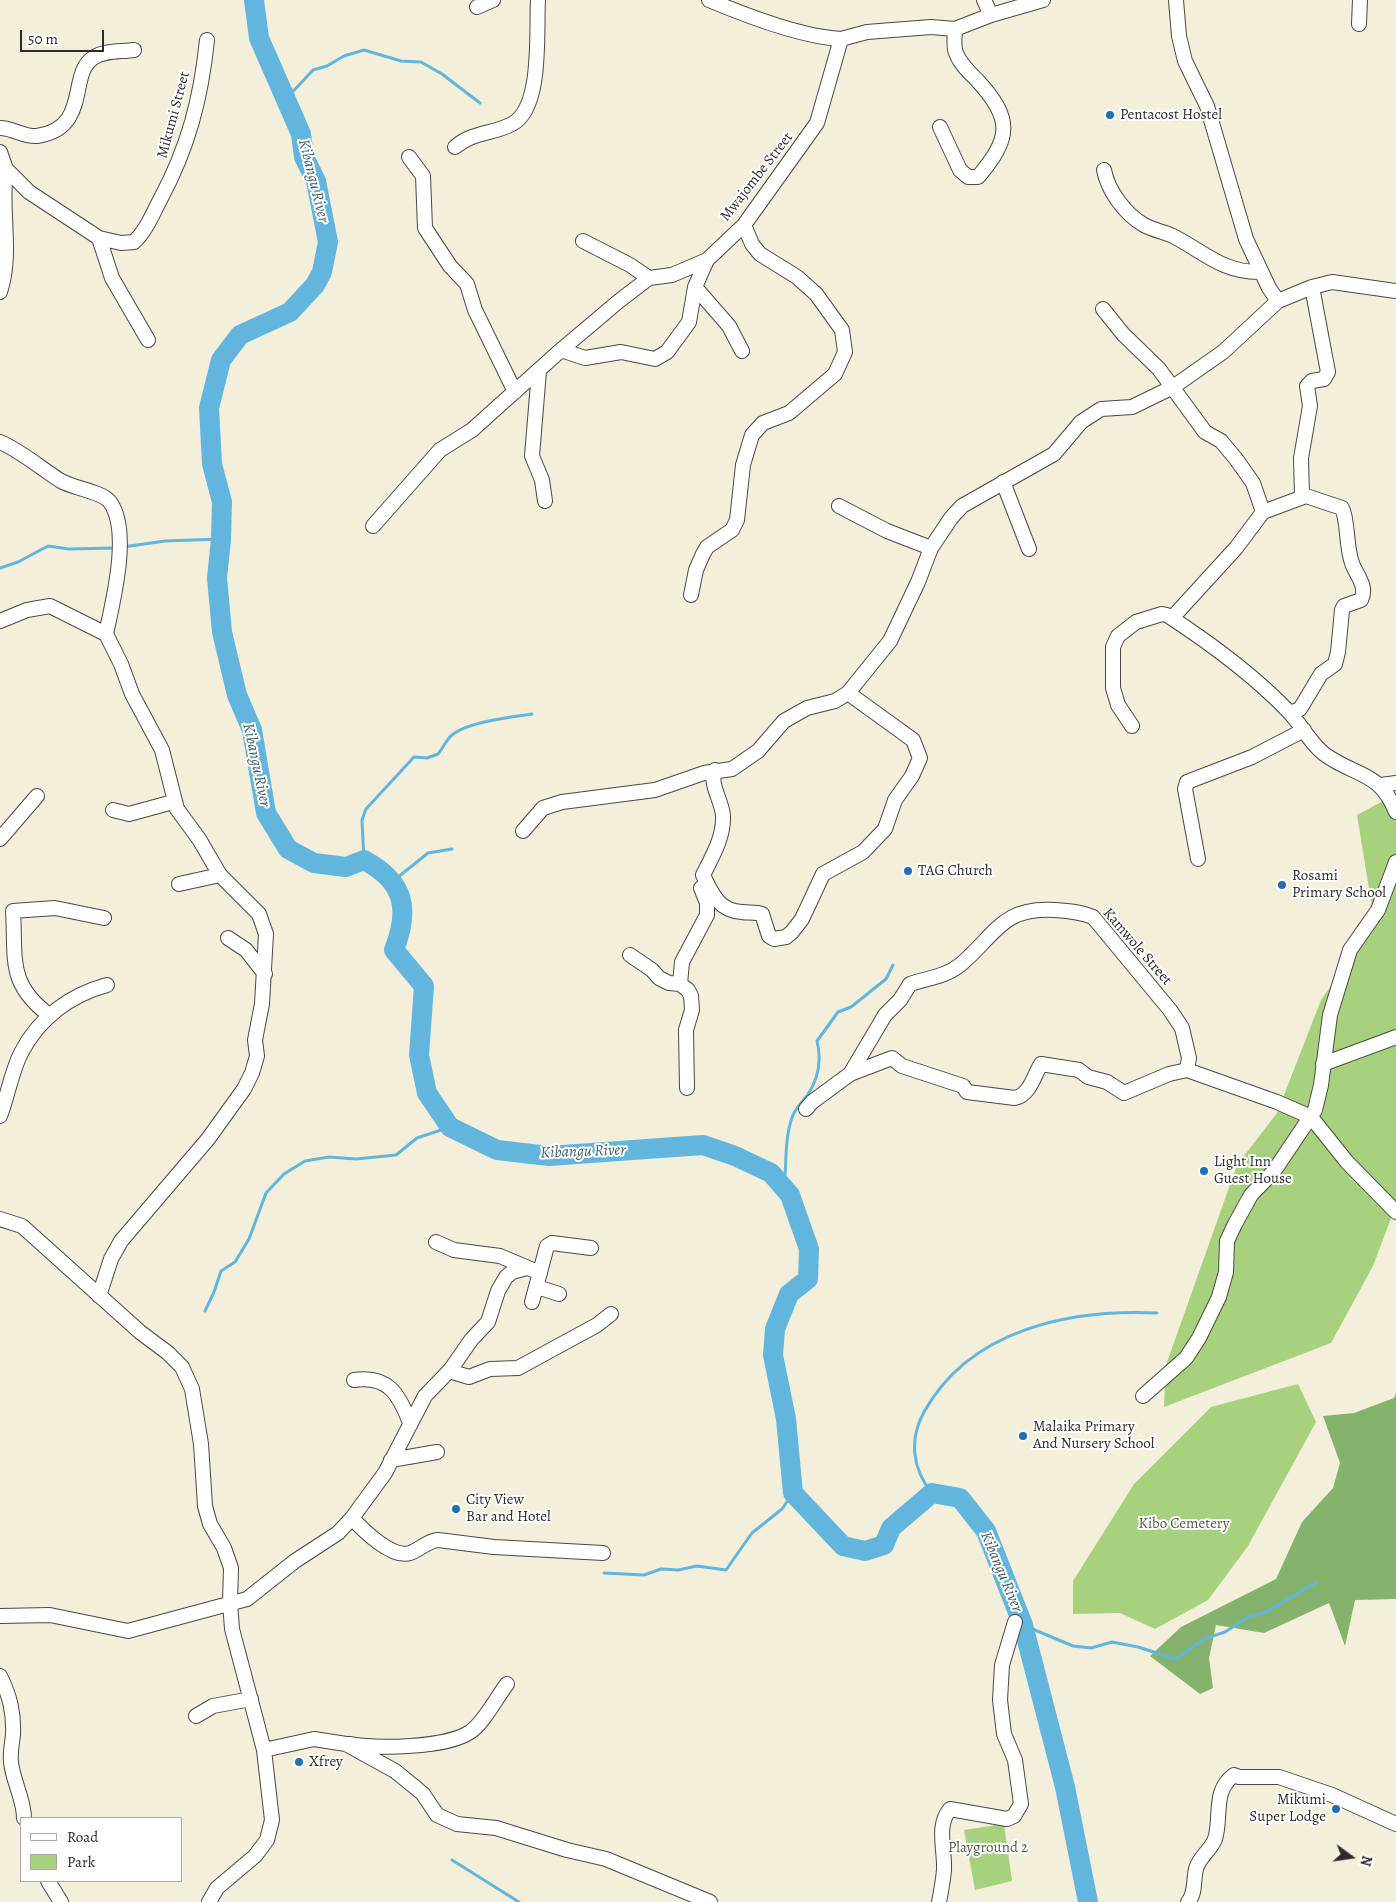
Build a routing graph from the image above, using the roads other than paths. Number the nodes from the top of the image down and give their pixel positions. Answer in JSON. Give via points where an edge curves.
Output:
{"nodes":[{"id":1,"x":493,"y":0,"type":"edge"},
{"id":2,"x":538,"y":0,"type":"edge"},
{"id":3,"x":708,"y":0,"type":"edge"},
{"id":4,"x":984,"y":0,"type":"edge"},
{"id":5,"x":1043,"y":0,"type":"edge"},
{"id":6,"x":1176,"y":0,"type":"edge"},
{"id":7,"x":1360,"y":0,"type":"edge"},
{"id":8,"x":478,"y":7,"type":"dead end"},
{"id":9,"x":991,"y":15,"type":"junction"},
{"id":10,"x":1359,"y":24,"type":"dead end"},
{"id":11,"x":955,"y":29,"type":"junction"},
{"id":12,"x":207,"y":40,"type":"dead end"},
{"id":13,"x":840,"y":42,"type":"junction"},
{"id":14,"x":134,"y":50,"type":"dead end"},
{"id":15,"x":940,"y":126,"type":"dead end"},
{"id":16,"x":0,"y":128,"type":"edge"},
{"id":17,"x":455,"y":147,"type":"dead end"},
{"id":18,"x":0,"y":152,"type":"edge"},
{"id":19,"x":410,"y":157,"type":"dead end"},
{"id":20,"x":6,"y":169,"type":"junction"},
{"id":21,"x":1104,"y":170,"type":"dead end"},
{"id":22,"x":744,"y":225,"type":"junction"},
{"id":23,"x":99,"y":238,"type":"junction"},
{"id":24,"x":583,"y":241,"type":"dead end"},
{"id":25,"x":706,"y":260,"type":"junction"},
{"id":26,"x":1261,"y":272,"type":"junction"},
{"id":27,"x":649,"y":278,"type":"junction"},
{"id":28,"x":695,"y":287,"type":"junction"},
{"id":29,"x":1312,"y":287,"type":"junction"},
{"id":30,"x":1396,"y":291,"type":"edge"},
{"id":31,"x":0,"y":292,"type":"edge"},
{"id":32,"x":1278,"y":301,"type":"junction"},
{"id":33,"x":1103,"y":309,"type":"dead end"},
{"id":34,"x":148,"y":340,"type":"dead end"},
{"id":35,"x":561,"y":350,"type":"junction"},
{"id":36,"x":742,"y":352,"type":"dead end"},
{"id":37,"x":539,"y":372,"type":"junction"},
{"id":38,"x":1173,"y":387,"type":"junction"},
{"id":39,"x":515,"y":392,"type":"junction"},
{"id":40,"x":0,"y":442,"type":"edge"},
{"id":41,"x":1003,"y":482,"type":"junction"},
{"id":42,"x":1302,"y":496,"type":"junction"},
{"id":43,"x":545,"y":500,"type":"dead end"},
{"id":44,"x":839,"y":506,"type":"dead end"},
{"id":45,"x":1263,"y":512,"type":"junction"},
{"id":46,"x":373,"y":526,"type":"dead end"},
{"id":47,"x":931,"y":548,"type":"junction"},
{"id":48,"x":1030,"y":549,"type":"dead end"},
{"id":49,"x":691,"y":595,"type":"dead end"},
{"id":50,"x":1172,"y":618,"type":"junction"},
{"id":51,"x":0,"y":621,"type":"edge"},
{"id":52,"x":106,"y":634,"type":"junction"},
{"id":53,"x":848,"y":693,"type":"junction"},
{"id":54,"x":1290,"y":713,"type":"junction"},
{"id":55,"x":1132,"y":726,"type":"dead end"},
{"id":56,"x":1304,"y":730,"type":"junction"},
{"id":57,"x":715,"y":770,"type":"junction"},
{"id":58,"x":1396,"y":783,"type":"edge"},
{"id":59,"x":1381,"y":785,"type":"junction"},
{"id":60,"x":37,"y":796,"type":"dead end"},
{"id":61,"x":173,"y":802,"type":"junction"},
{"id":62,"x":113,"y":810,"type":"dead end"},
{"id":63,"x":1396,"y":812,"type":"edge"},
{"id":64,"x":523,"y":831,"type":"dead end"},
{"id":65,"x":0,"y":839,"type":"edge"},
{"id":66,"x":1198,"y":859,"type":"dead end"},
{"id":67,"x":1396,"y":862,"type":"edge"},
{"id":68,"x":220,"y":875,"type":"junction"},
{"id":69,"x":703,"y":876,"type":"junction"},
{"id":70,"x":179,"y":884,"type":"dead end"},
{"id":71,"x":104,"y":918,"type":"dead end"},
{"id":72,"x":228,"y":938,"type":"dead end"},
{"id":73,"x":630,"y":955,"type":"dead end"},
{"id":74,"x":265,"y":974,"type":"junction"},
{"id":75,"x":680,"y":984,"type":"junction"},
{"id":76,"x":107,"y":985,"type":"dead end"},
{"id":77,"x":50,"y":1015,"type":"junction"},
{"id":78,"x":1396,"y":1038,"type":"edge"},
{"id":79,"x":1322,"y":1064,"type":"junction"},
{"id":80,"x":1187,"y":1070,"type":"junction"},
{"id":81,"x":850,"y":1074,"type":"junction"},
{"id":82,"x":687,"y":1088,"type":"dead end"},
{"id":83,"x":806,"y":1109,"type":"dead end"},
{"id":84,"x":0,"y":1116,"type":"edge"},
{"id":85,"x":1311,"y":1118,"type":"junction"},
{"id":86,"x":1396,"y":1212,"type":"edge"},
{"id":87,"x":0,"y":1219,"type":"edge"},
{"id":88,"x":436,"y":1242,"type":"dead end"},
{"id":89,"x":591,"y":1248,"type":"dead end"},
{"id":90,"x":534,"y":1270,"type":"junction"},
{"id":91,"x":537,"y":1287,"type":"junction"},
{"id":92,"x":559,"y":1294,"type":"dead end"},
{"id":93,"x":99,"y":1296,"type":"junction"},
{"id":94,"x":532,"y":1302,"type":"dead end"},
{"id":95,"x":611,"y":1314,"type":"dead end"},
{"id":96,"x":449,"y":1371,"type":"junction"},
{"id":97,"x":354,"y":1380,"type":"dead end"},
{"id":98,"x":1143,"y":1396,"type":"dead end"},
{"id":99,"x":410,"y":1423,"type":"junction"},
{"id":100,"x":437,"y":1452,"type":"dead end"},
{"id":101,"x":391,"y":1460,"type":"junction"},
{"id":102,"x":352,"y":1518,"type":"junction"},
{"id":103,"x":603,"y":1553,"type":"dead end"},
{"id":104,"x":230,"y":1604,"type":"junction"},
{"id":105,"x":0,"y":1616,"type":"edge"},
{"id":106,"x":1015,"y":1622,"type":"dead end"},
{"id":107,"x":0,"y":1676,"type":"edge"},
{"id":108,"x":508,"y":1684,"type":"dead end"},
{"id":109,"x":251,"y":1700,"type":"junction"},
{"id":110,"x":196,"y":1716,"type":"dead end"},
{"id":111,"x":346,"y":1744,"type":"junction"},
{"id":112,"x":264,"y":1750,"type":"junction"},
{"id":113,"x":24,"y":1817,"type":"edge"},
{"id":114,"x":1396,"y":1824,"type":"edge"},
{"id":115,"x":49,"y":1882,"type":"edge"},
{"id":116,"x":61,"y":1902,"type":"edge"},
{"id":117,"x":209,"y":1902,"type":"edge"},
{"id":118,"x":710,"y":1902,"type":"edge"},
{"id":119,"x":939,"y":1902,"type":"edge"},
{"id":120,"x":1188,"y":1902,"type":"edge"}],
"edges":[{"from":1,"to":8,"type":"street"},
{"from":2,"to":17,"type":"street","via":[[534,82],[526,107],[513,124],[466,138]]},
{"from":3,"to":13,"type":"street","via":[[753,17]]},
{"from":4,"to":9,"type":"street"},
{"from":5,"to":9,"type":"street"},
{"from":6,"to":26,"type":"street","via":[[1185,61],[1207,106],[1242,227]]},
{"from":7,"to":10,"type":"street"},
{"from":9,"to":11,"type":"street"},
{"from":11,"to":13,"type":"street","via":[[931,27],[867,32]]},
{"from":11,"to":15,"type":"street","via":[[955,51],[963,65],[998,104],[1004,125],[1003,138],[994,159],[978,177],[968,177],[960,170]]},
{"from":12,"to":23,"type":"street","name":"Mikumi Street","via":[[200,97],[191,128],[174,175],[146,228],[134,242]]},
{"from":13,"to":22,"type":"street","name":"Mwajombe Street","via":[[817,123]]},
{"from":14,"to":16,"type":"street","via":[[91,58],[82,74],[72,111],[54,131],[36,136]]},
{"from":18,"to":20,"type":"street"},
{"from":19,"to":39,"type":"street","via":[[423,176],[425,228],[450,266],[468,284],[476,310]]},
{"from":20,"to":23,"type":"street","via":[[29,192]]},
{"from":20,"to":31,"type":"street","via":[[2,191],[4,264]]},
{"from":21,"to":26,"type":"street","via":[[1120,203],[1138,221],[1173,236],[1218,263],[1248,273]]},
{"from":22,"to":25,"type":"street","name":"Mwajombe Street"},
{"from":22,"to":49,"type":"street","via":[[760,254],[807,284],[830,311],[842,330],[845,352],[835,374],[789,412],[763,423],[752,435],[743,465],[737,520],[732,530],[707,547],[696,570]]},
{"from":23,"to":34,"type":"street","via":[[112,278]]},
{"from":24,"to":27,"type":"street"},
{"from":25,"to":27,"type":"street","via":[[672,275]]},
{"from":25,"to":28,"type":"street","name":"Mwajombe Street"},
{"from":26,"to":32,"type":"street"},
{"from":27,"to":35,"type":"street"},
{"from":28,"to":35,"type":"street","name":"Mwajombe Street","via":[[689,322],[660,358],[621,352],[586,358]]},
{"from":28,"to":36,"type":"street","via":[[730,326]]},
{"from":29,"to":30,"type":"street","via":[[1332,282]]},
{"from":29,"to":32,"type":"street"},
{"from":29,"to":42,"type":"street","via":[[1328,372],[1324,379],[1312,381],[1308,386],[1310,406],[1301,458]]},
{"from":32,"to":38,"type":"street","via":[[1223,352]]},
{"from":33,"to":38,"type":"street"},
{"from":35,"to":37,"type":"street"},
{"from":37,"to":39,"type":"street"},
{"from":37,"to":43,"type":"street","via":[[532,456],[542,480]]},
{"from":38,"to":41,"type":"street","via":[[1132,407],[1101,410],[1081,422],[1054,454],[1021,475]]},
{"from":38,"to":45,"type":"street","via":[[1205,432],[1220,441],[1236,459],[1253,483]]},
{"from":39,"to":46,"type":"street","via":[[472,430],[440,450]]},
{"from":40,"to":52,"type":"street","via":[[64,482],[110,502],[117,522],[120,548],[118,578]]},
{"from":41,"to":47,"type":"street","via":[[962,506],[950,518]]},
{"from":41,"to":48,"type":"street"},
{"from":42,"to":45,"type":"street"},
{"from":42,"to":54,"type":"street","via":[[1342,508],[1351,562],[1362,583],[1363,595],[1361,600],[1344,606],[1342,610],[1335,664],[1321,674],[1300,709]]},
{"from":44,"to":47,"type":"street","via":[[887,531]]},
{"from":45,"to":50,"type":"street","via":[[1236,548]]},
{"from":47,"to":53,"type":"street","via":[[890,641]]},
{"from":50,"to":54,"type":"street","via":[[1223,653]]},
{"from":50,"to":55,"type":"street","via":[[1162,614],[1136,622],[1118,636],[1113,647],[1113,688],[1118,705]]},
{"from":51,"to":52,"type":"street","via":[[27,610],[50,606]]},
{"from":52,"to":61,"type":"street","via":[[122,664],[132,694],[162,750]]},
{"from":53,"to":57,"type":"street","via":[[835,701],[806,708],[784,721],[747,759],[732,769]]},
{"from":53,"to":69,"type":"street","via":[[914,740],[920,758],[884,829],[863,852],[823,874],[802,919],[792,932],[780,939],[769,936],[762,914],[733,911],[719,903]]},
{"from":54,"to":56,"type":"street"},
{"from":56,"to":59,"type":"street","via":[[1328,757]]},
{"from":56,"to":66,"type":"street","via":[[1252,757],[1186,782]]},
{"from":57,"to":64,"type":"street","via":[[656,790],[562,802],[543,808]]},
{"from":57,"to":69,"type":"street","via":[[713,780],[723,815],[722,828]]},
{"from":58,"to":59,"type":"street"},
{"from":59,"to":63,"type":"street"},
{"from":60,"to":65,"type":"street"},
{"from":61,"to":62,"type":"street","via":[[130,814]]},
{"from":61,"to":68,"type":"street"},
{"from":67,"to":79,"type":"street","via":[[1378,910],[1350,950],[1330,1015]]},
{"from":68,"to":70,"type":"street"},
{"from":68,"to":74,"type":"street","via":[[260,914],[266,934]]},
{"from":69,"to":75,"type":"street","via":[[701,891],[707,903],[707,915],[682,962]]},
{"from":71,"to":77,"type":"street","via":[[55,908],[13,911],[15,956],[22,988],[32,1002]]},
{"from":72,"to":74,"type":"street","via":[[246,950]]},
{"from":73,"to":75,"type":"street","via":[[659,978]]},
{"from":74,"to":93,"type":"street","via":[[255,1040],[257,1056],[244,1089],[208,1139],[122,1241],[111,1259]]},
{"from":75,"to":82,"type":"street","via":[[688,990],[692,1002],[686,1030]]},
{"from":76,"to":77,"type":"street","via":[[86,990]]},
{"from":77,"to":84,"type":"street","via":[[21,1053]]},
{"from":78,"to":79,"type":"street"},
{"from":79,"to":85,"type":"street","via":[[1321,1085]]},
{"from":80,"to":81,"type":"street","via":[[1169,1074],[1124,1094],[1107,1082],[1088,1077],[1079,1070],[1041,1064],[1028,1090],[1015,1098],[966,1092],[964,1086],[902,1066],[892,1058]]},
{"from":80,"to":81,"type":"street","name":"Kamwole Street","via":[[1189,1058],[1182,1028],[1093,917],[1081,912],[1035,909],[999,926],[959,966],[927,981],[910,984],[885,1015]]},
{"from":80,"to":85,"type":"street","via":[[1277,1102]]},
{"from":81,"to":83,"type":"street","name":"Kamwole Street"},
{"from":85,"to":86,"type":"street","via":[[1347,1162]]},
{"from":85,"to":98,"type":"street","via":[[1270,1176],[1251,1195],[1226,1241],[1226,1272],[1219,1297],[1200,1338],[1186,1358]]},
{"from":87,"to":93,"type":"street","via":[[22,1226]]},
{"from":88,"to":90,"type":"street","via":[[454,1250],[500,1256]]},
{"from":89,"to":90,"type":"street","via":[[552,1243]]},
{"from":90,"to":91,"type":"street"},
{"from":90,"to":96,"type":"street","via":[[512,1272],[506,1277],[488,1322]]},
{"from":91,"to":92,"type":"street"},
{"from":91,"to":94,"type":"street"},
{"from":93,"to":104,"type":"street","via":[[168,1353],[188,1377],[201,1444],[207,1516],[231,1568]]},
{"from":95,"to":96,"type":"street","via":[[518,1368],[490,1369],[469,1377]]},
{"from":96,"to":99,"type":"street","via":[[426,1396]]},
{"from":97,"to":99,"type":"street","via":[[378,1380],[393,1390]]},
{"from":99,"to":101,"type":"street"},
{"from":100,"to":101,"type":"street"},
{"from":101,"to":102,"type":"street"},
{"from":102,"to":103,"type":"street","via":[[377,1542],[402,1554],[409,1554],[430,1540]]},
{"from":102,"to":104,"type":"street","via":[[338,1533],[295,1561],[247,1599]]},
{"from":104,"to":105,"type":"street","via":[[128,1631],[57,1616]]},
{"from":104,"to":109,"type":"street","via":[[238,1658]]},
{"from":106,"to":119,"type":"street","via":[[1002,1665],[1000,1700],[1004,1734],[1016,1760],[1021,1804],[1014,1816],[1007,1819],[950,1809],[941,1828],[944,1871]]},
{"from":107,"to":113,"type":"street","via":[[11,1699],[14,1717],[11,1761]]},
{"from":108,"to":111,"type":"street","via":[[474,1729],[465,1734],[414,1746]]},
{"from":109,"to":110,"type":"street","via":[[213,1706]]},
{"from":109,"to":112,"type":"street"},
{"from":111,"to":112,"type":"street","via":[[314,1739]]},
{"from":111,"to":118,"type":"street","via":[[395,1771],[424,1794],[437,1816],[457,1824],[496,1828],[606,1859]]},
{"from":112,"to":117,"type":"street","via":[[272,1820],[267,1840],[256,1856],[217,1888]]},
{"from":114,"to":120,"type":"street","via":[[1332,1795],[1279,1778],[1234,1775],[1220,1792],[1217,1809],[1220,1818],[1215,1839],[1198,1864],[1194,1892]]},
{"from":115,"to":116,"type":"street"}]}
